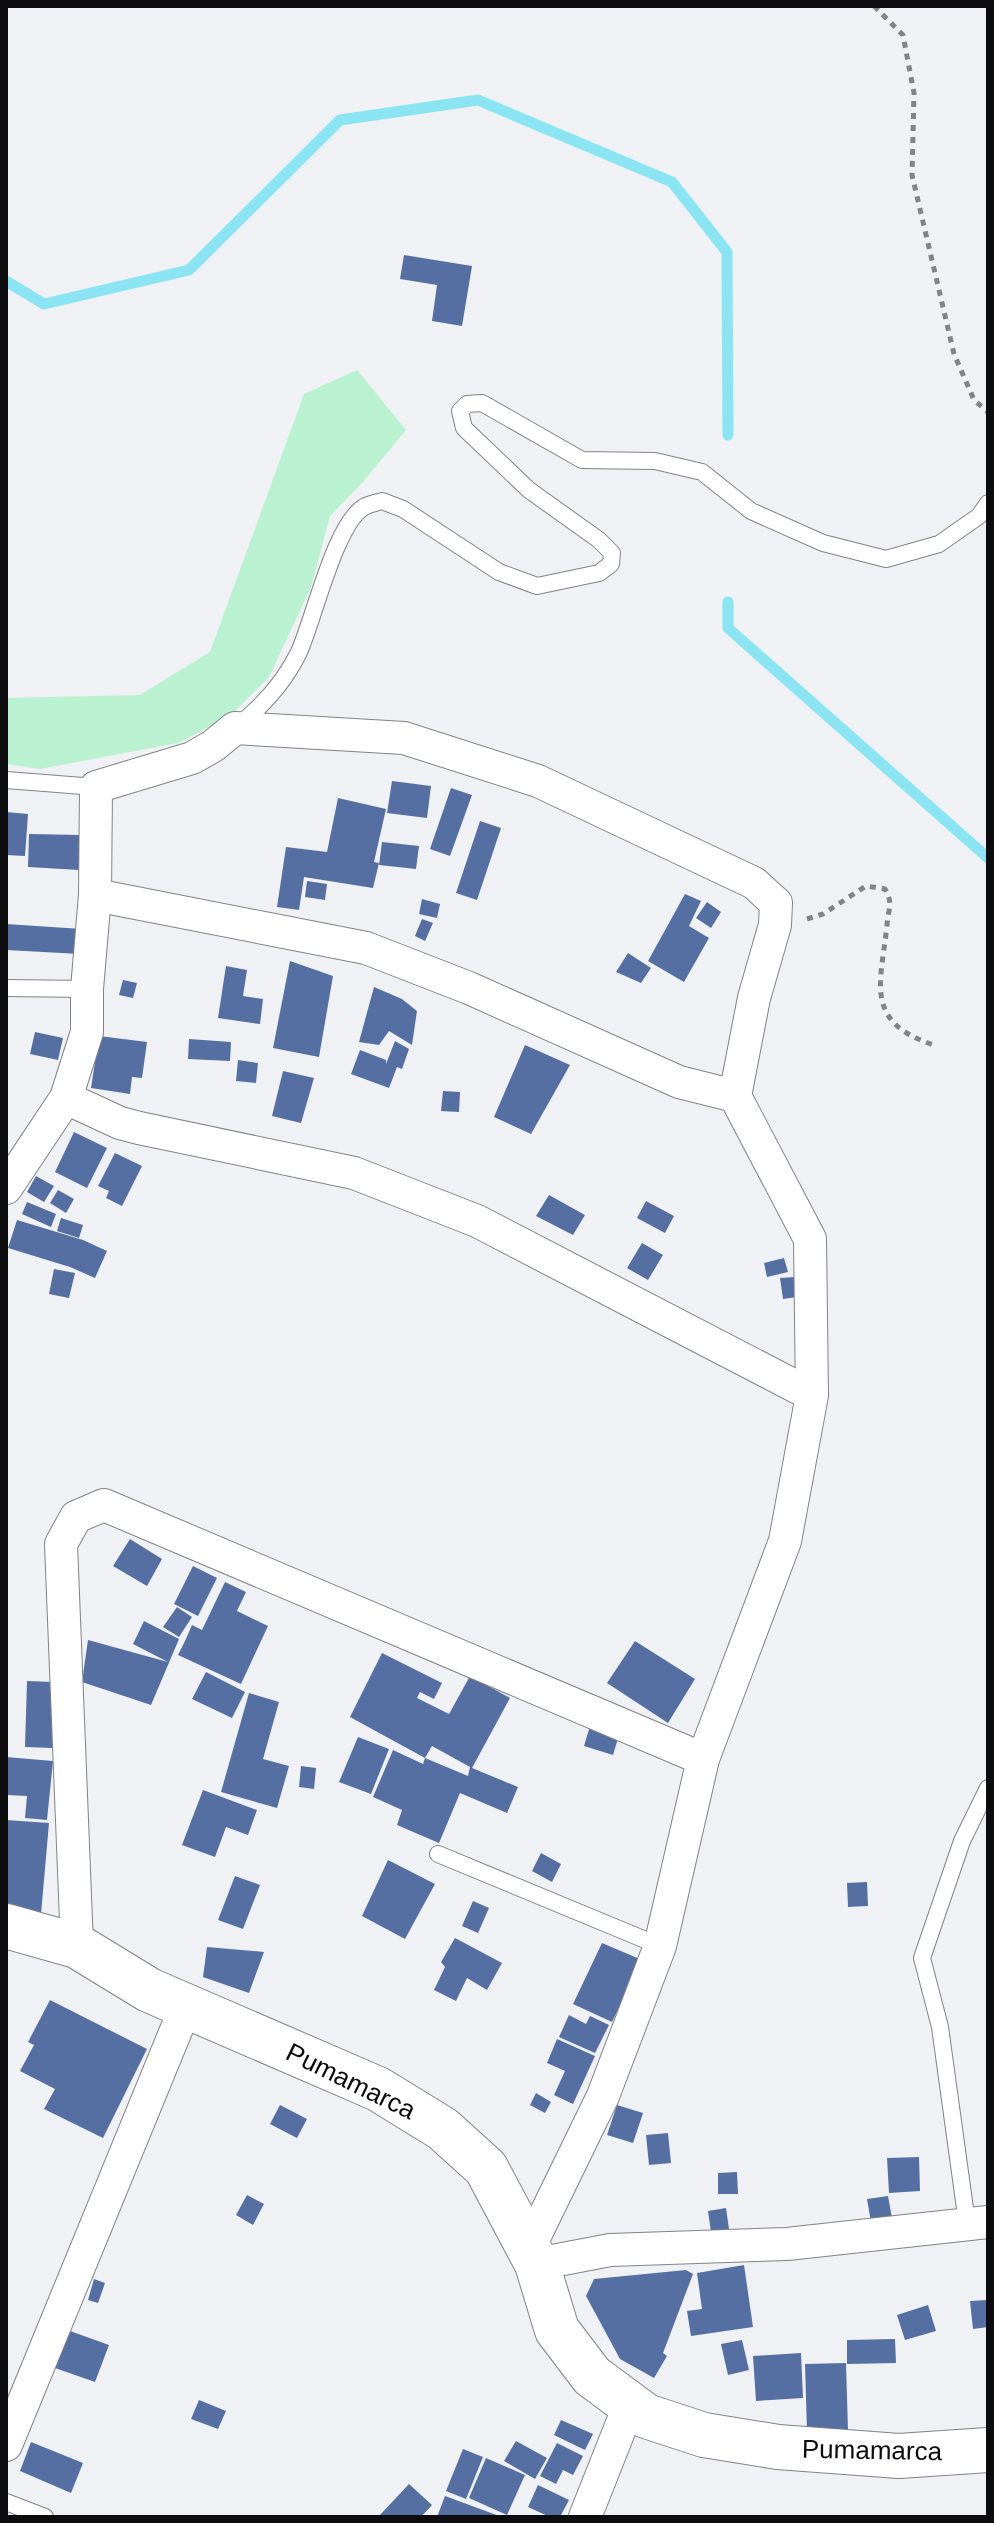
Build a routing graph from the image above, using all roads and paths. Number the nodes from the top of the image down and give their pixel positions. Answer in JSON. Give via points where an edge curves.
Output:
{"nodes":[{"id":1,"x":874,"y":6,"type":"edge"},
{"id":2,"x":988,"y":412,"type":"edge"},
{"id":3,"x":988,"y":503,"type":"edge"},
{"id":4,"x":235,"y":728,"type":"junction"},
{"id":5,"x":6,"y":780,"type":"edge"},
{"id":6,"x":96,"y":787,"type":"junction"},
{"id":7,"x":95,"y":895,"type":"junction"},
{"id":8,"x":776,"y":903,"type":"junction"},
{"id":9,"x":6,"y":988,"type":"edge"},
{"id":10,"x":87,"y":989,"type":"junction"},
{"id":11,"x":934,"y":1045,"type":"dead end"},
{"id":12,"x":735,"y":1096,"type":"junction"},
{"id":13,"x":66,"y":1098,"type":"junction"},
{"id":14,"x":6,"y":1188,"type":"edge"},
{"id":15,"x":812,"y":1395,"type":"junction"},
{"id":16,"x":703,"y":1759,"type":"junction"},
{"id":17,"x":988,"y":1788,"type":"edge"},
{"id":18,"x":438,"y":1854,"type":"dead end"},
{"id":19,"x":6,"y":1926,"type":"edge"},
{"id":20,"x":77,"y":1946,"type":"junction"},
{"id":21,"x":660,"y":1946,"type":"junction"},
{"id":22,"x":186,"y":2006,"type":"junction"},
{"id":23,"x":978,"y":2223,"type":"edge"},
{"id":24,"x":533,"y":2256,"type":"junction"},
{"id":25,"x":629,"y":2406,"type":"junction"},
{"id":26,"x":6,"y":2445,"type":"edge"},
{"id":27,"x":988,"y":2450,"type":"edge"},
{"id":28,"x":6,"y":2502,"type":"edge"},
{"id":29,"x":45,"y":2517,"type":"edge"},
{"id":30,"x":585,"y":2517,"type":"edge"}],
"edges":[{"from":1,"to":2,"type":"path","via":[[903,35],[914,93],[912,175],[954,354],[974,400]]},
{"from":3,"to":4,"type":"lane","via":[[979,516],[939,544],[886,559],[823,543],[751,511],[702,472],[655,461],[582,460],[482,403],[467,404],[460,411],[464,428],[529,490],[599,540],[612,553],[611,564],[599,573],[537,586],[499,572],[403,509],[382,501],[361,508],[336,545],[284,679],[262,707]]},
{"from":4,"to":6,"type":"street","via":[[192,758]]},
{"from":4,"to":8,"type":"street","via":[[404,738],[449,752],[538,781],[754,883]]},
{"from":5,"to":6,"type":"lane"},
{"from":6,"to":7,"type":"street"},
{"from":7,"to":10,"type":"street"},
{"from":7,"to":12,"type":"street","via":[[366,948],[679,1082]]},
{"from":8,"to":11,"type":"path","via":[[802,921],[866,886],[885,889],[891,901],[880,970],[882,1005],[891,1021]]},
{"from":8,"to":12,"type":"street"},
{"from":9,"to":10,"type":"lane"},
{"from":10,"to":13,"type":"street","via":[[87,1032]]},
{"from":12,"to":15,"type":"street","via":[[810,1239]]},
{"from":13,"to":14,"type":"street"},
{"from":13,"to":15,"type":"street","via":[[139,1128],[354,1173],[477,1221]]},
{"from":15,"to":16,"type":"street","via":[[785,1541]]},
{"from":16,"to":20,"type":"street","via":[[104,1505],[76,1517],[61,1544]]},
{"from":16,"to":21,"type":"street"},
{"from":17,"to":23,"type":"lane","via":[[962,1841],[922,1958]]},
{"from":18,"to":21,"type":"lane"},
{"from":19,"to":20,"type":"main road","name":"Pumamarca"},
{"from":20,"to":22,"type":"main road","name":"Pumamarca"},
{"from":21,"to":24,"type":"street","via":[[603,2096]]},
{"from":22,"to":24,"type":"main road","name":"Pumamarca","via":[[378,2089],[443,2129],[486,2168]]},
{"from":22,"to":26,"type":"street"},
{"from":23,"to":24,"type":"street","via":[[787,2244]]},
{"from":24,"to":25,"type":"main road","name":"Pumamarca","via":[[557,2330],[592,2376]]},
{"from":25,"to":27,"type":"main road","name":"Pumamarca","via":[[704,2435],[778,2447],[899,2456]]},
{"from":25,"to":30,"type":"street"},
{"from":28,"to":29,"type":"lane"}]}
